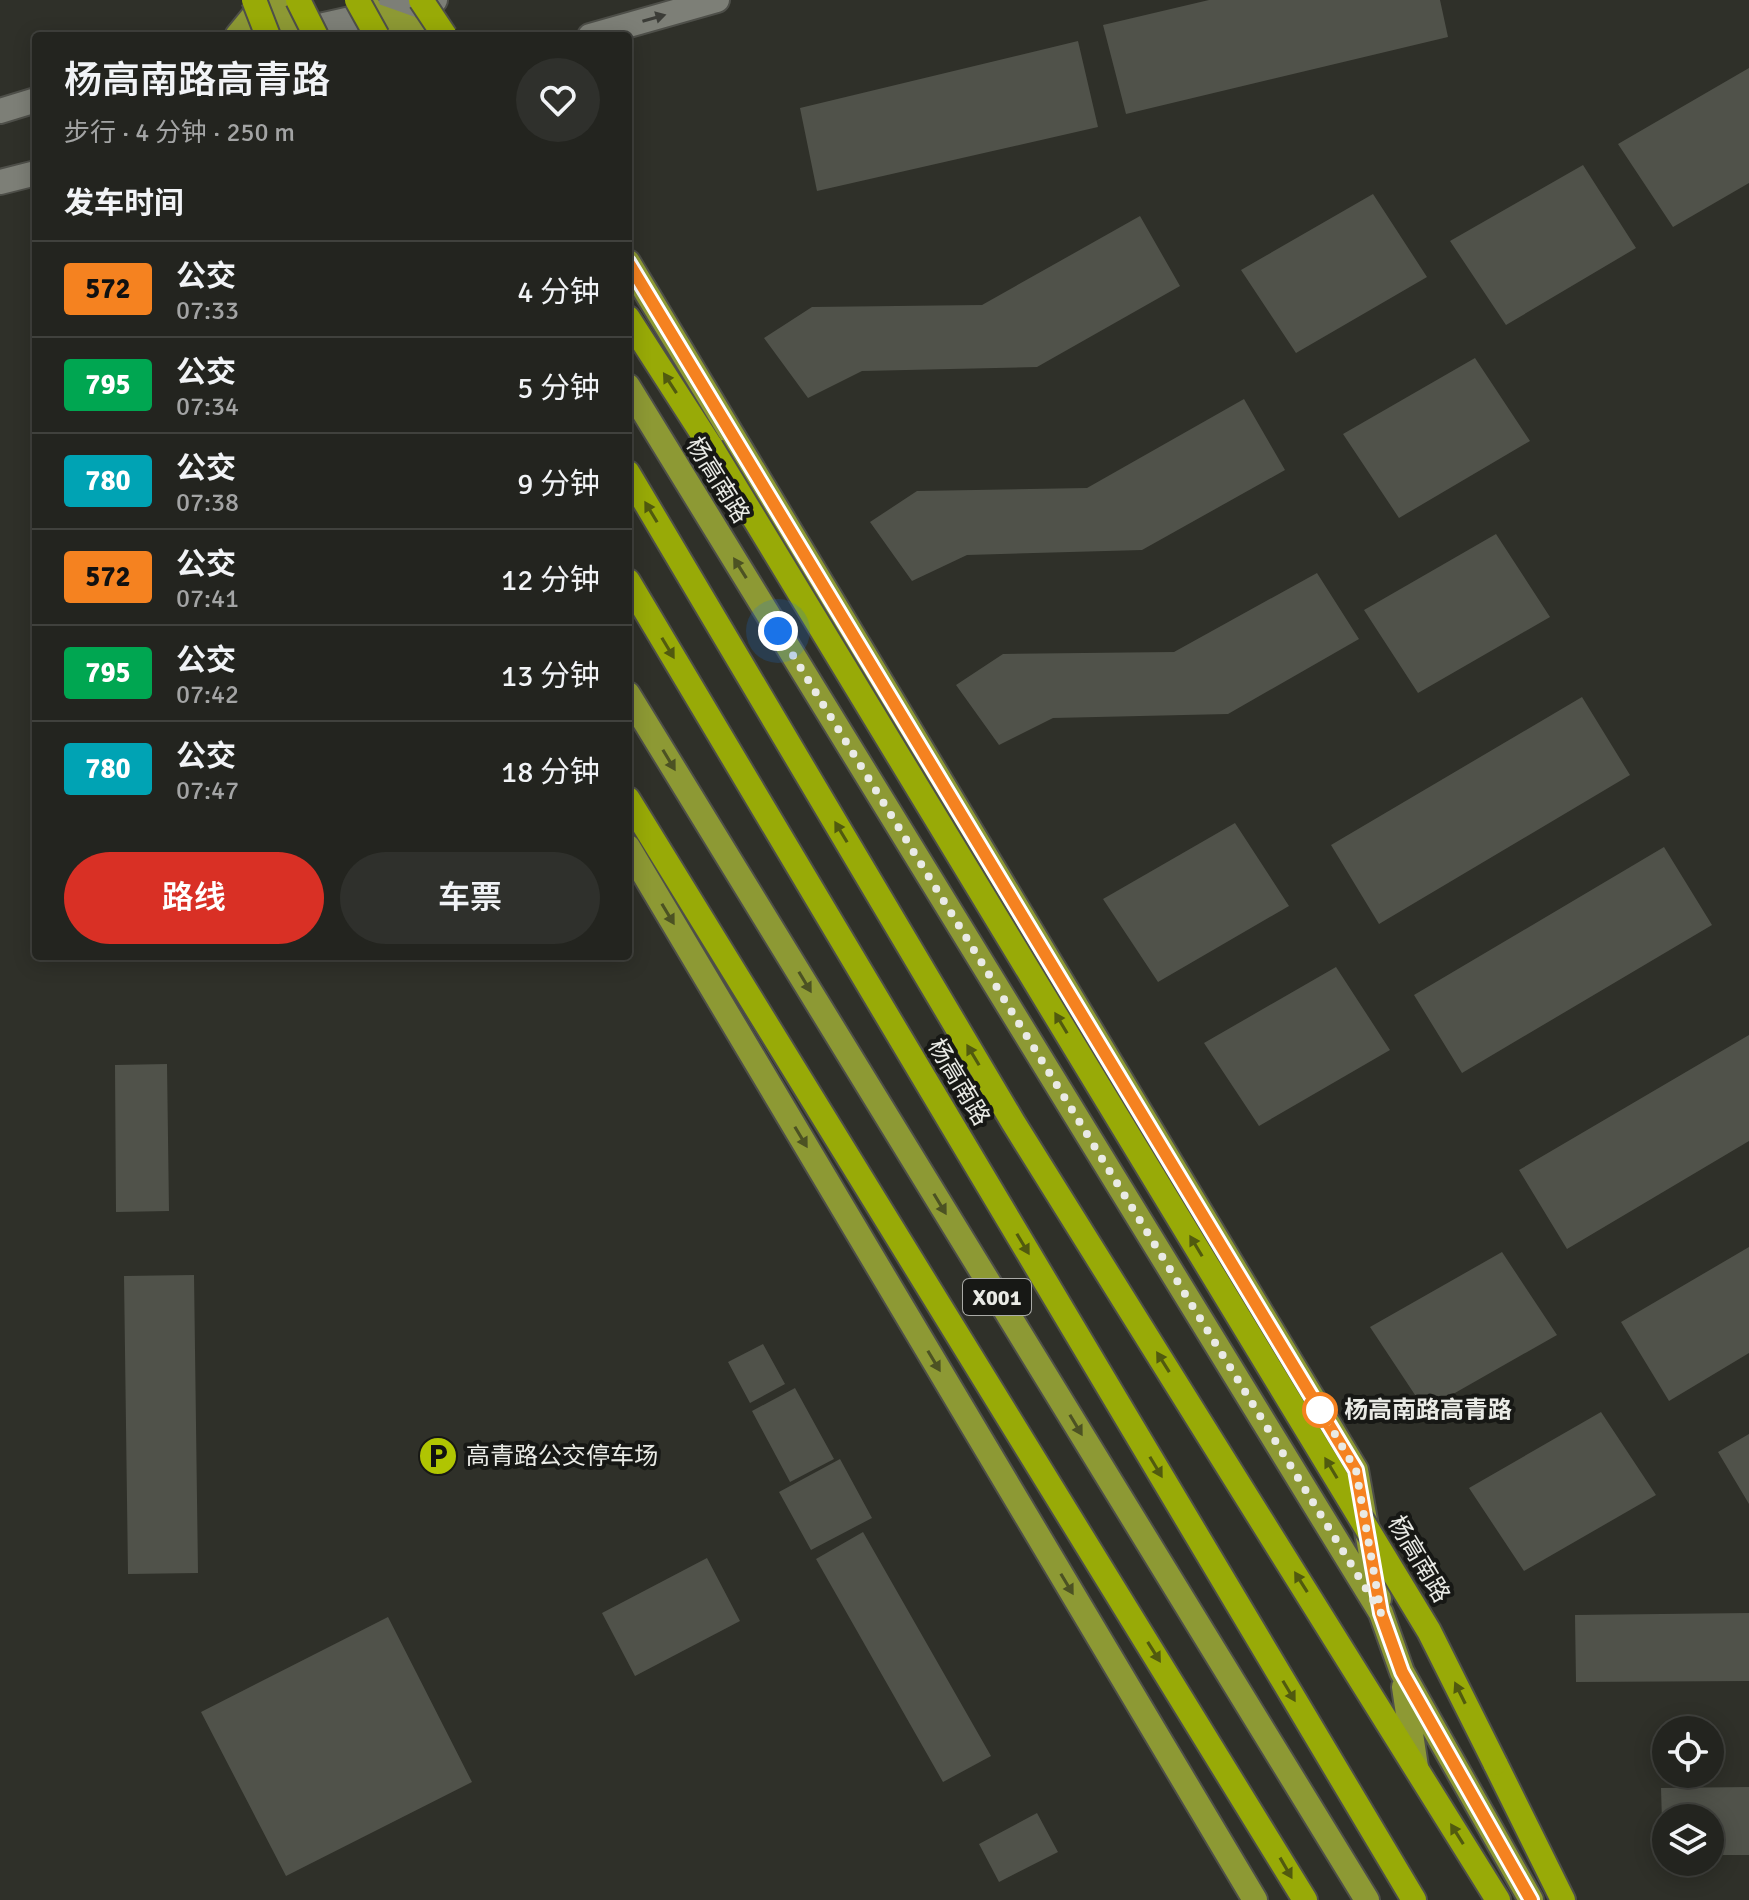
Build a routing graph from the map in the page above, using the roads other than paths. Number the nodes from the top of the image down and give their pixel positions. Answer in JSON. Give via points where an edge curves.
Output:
{"nodes":[{"id":1,"x":256,"y":0,"type":"edge"},
{"id":2,"x":276,"y":0,"type":"edge"},
{"id":3,"x":290,"y":0,"type":"edge"},
{"id":4,"x":298,"y":0,"type":"edge"},
{"id":5,"x":421,"y":0,"type":"edge"},
{"id":6,"x":435,"y":0,"type":"edge"},
{"id":7,"x":717,"y":0,"type":"edge"},
{"id":8,"x":368,"y":13,"type":"edge"},
{"id":9,"x":240,"y":32,"type":"edge"},
{"id":10,"x":294,"y":32,"type":"edge"},
{"id":11,"x":295,"y":32,"type":"edge"},
{"id":12,"x":296,"y":32,"type":"edge"},
{"id":13,"x":296,"y":32,"type":"edge"},
{"id":14,"x":303,"y":32,"type":"edge"},
{"id":15,"x":422,"y":32,"type":"edge"},
{"id":16,"x":442,"y":32,"type":"edge"},
{"id":17,"x":604,"y":32,"type":"edge"},
{"id":18,"x":32,"y":101,"type":"edge"},
{"id":19,"x":0,"y":111,"type":"edge"},
{"id":20,"x":32,"y":174,"type":"edge"},
{"id":21,"x":0,"y":182,"type":"edge"},
{"id":22,"x":632,"y":269,"type":"edge"},
{"id":23,"x":632,"y":324,"type":"edge"},
{"id":24,"x":632,"y":393,"type":"edge"},
{"id":25,"x":632,"y":480,"type":"edge"},
{"id":26,"x":632,"y":588,"type":"edge"},
{"id":27,"x":632,"y":701,"type":"edge"},
{"id":28,"x":632,"y":805,"type":"edge"},
{"id":29,"x":632,"y":854,"type":"edge"},
{"id":30,"x":1381,"y":1613,"type":"junction"},
{"id":31,"x":1402,"y":1672,"type":"junction"},
{"id":32,"x":1416,"y":1767,"type":"junction"},
{"id":33,"x":1255,"y":1900,"type":"edge"},
{"id":34,"x":1305,"y":1900,"type":"edge"},
{"id":35,"x":1367,"y":1900,"type":"edge"},
{"id":36,"x":1414,"y":1900,"type":"edge"},
{"id":37,"x":1498,"y":1900,"type":"edge"},
{"id":38,"x":1531,"y":1900,"type":"edge"},
{"id":39,"x":1563,"y":1900,"type":"edge"}],
"edges":[{"from":1,"to":9,"type":"main road","via":[[255,14]]},
{"from":1,"to":10,"type":"highway","bridge":true},
{"from":2,"to":11,"type":"main road"},
{"from":3,"to":12,"type":"main road"},
{"from":4,"to":13,"type":"highway","bridge":true},
{"from":5,"to":16,"type":"highway","bridge":true},
{"from":6,"to":8,"type":"main road"},
{"from":17,"to":7,"type":"main road","one_way":true},
{"from":8,"to":14,"type":"main road"},
{"from":8,"to":15,"type":"main road"},
{"from":18,"to":19,"type":"main road"},
{"from":20,"to":21,"type":"main road"},
{"from":22,"to":30,"type":"main road","name":"杨高南路","via":[[1356,1470]]},
{"from":39,"to":23,"type":"highway","name":"杨高南路","one_way":true,"bridge":true,"via":[[1429,1631]]},
{"from":30,"to":24,"type":"main road","name":"杨高南路","one_way":true},
{"from":32,"to":25,"type":"highway","name":"杨高南路","one_way":true,"via":[[1013,1122]]},
{"from":26,"to":36,"type":"highway","name":"杨高南路","number":"X001","one_way":true},
{"from":27,"to":35,"type":"main road","number":"X001","one_way":true},
{"from":28,"to":34,"type":"highway","number":"X001","one_way":true},
{"from":29,"to":33,"type":"main road","one_way":true},
{"from":30,"to":31,"type":"main road","name":"杨高南路"},
{"from":31,"to":32,"type":"main road","name":"杨高南路"},
{"from":31,"to":38,"type":"main road","name":"杨高南路"},
{"from":37,"to":32,"type":"highway","name":"杨高南路","one_way":true}]}
